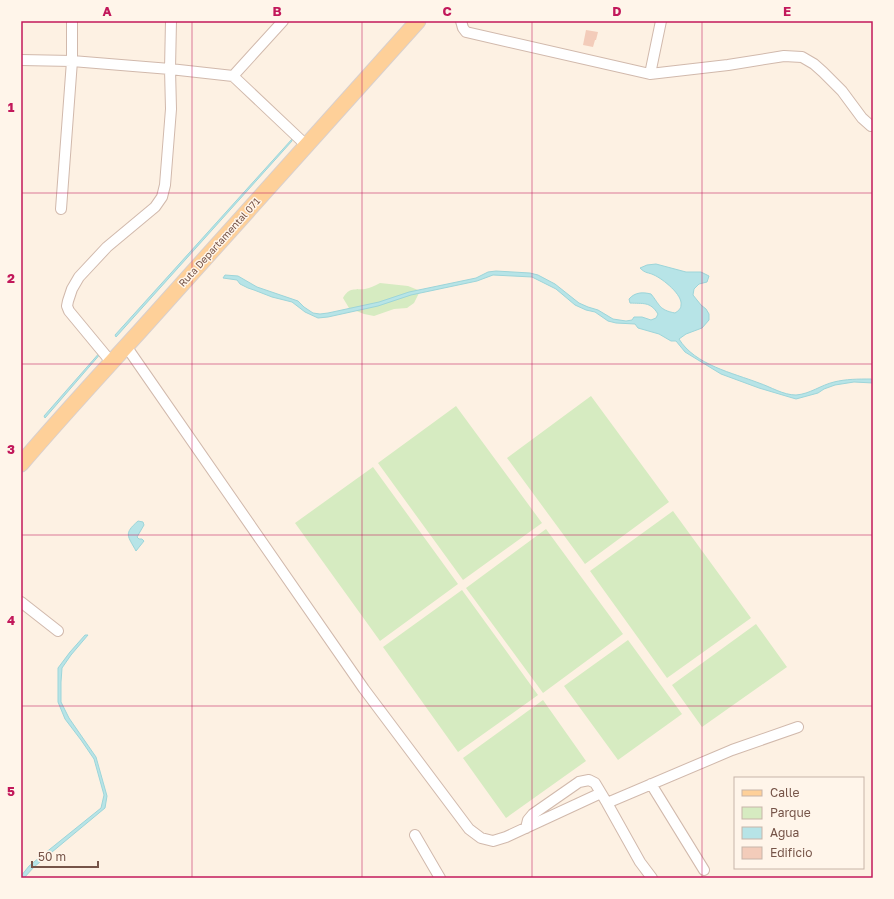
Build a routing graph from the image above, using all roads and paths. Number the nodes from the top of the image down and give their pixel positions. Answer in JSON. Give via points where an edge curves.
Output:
{"nodes":[{"id":1,"x":72,"y":21,"type":"edge"},
{"id":2,"x":171,"y":21,"type":"edge"},
{"id":3,"x":283,"y":21,"type":"edge"},
{"id":4,"x":418,"y":21,"type":"edge"},
{"id":5,"x":461,"y":21,"type":"edge"},
{"id":6,"x":661,"y":21,"type":"edge"},
{"id":7,"x":21,"y":60,"type":"edge"},
{"id":8,"x":72,"y":61,"type":"junction"},
{"id":9,"x":170,"y":69,"type":"junction"},
{"id":10,"x":650,"y":74,"type":"junction"},
{"id":11,"x":233,"y":76,"type":"junction"},
{"id":12,"x":873,"y":126,"type":"edge"},
{"id":13,"x":306,"y":145,"type":"junction"},
{"id":14,"x":61,"y":209,"type":"dead end"},
{"id":15,"x":126,"y":346,"type":"junction"},
{"id":16,"x":112,"y":363,"type":"junction"},
{"id":17,"x":21,"y":464,"type":"edge"},
{"id":18,"x":21,"y":602,"type":"edge"},
{"id":19,"x":58,"y":631,"type":"dead end"},
{"id":20,"x":798,"y":727,"type":"dead end"},
{"id":21,"x":651,"y":784,"type":"junction"},
{"id":22,"x":601,"y":793,"type":"junction"},
{"id":23,"x":607,"y":803,"type":"junction"},
{"id":24,"x":526,"y":828,"type":"junction"},
{"id":25,"x":415,"y":835,"type":"dead end"},
{"id":26,"x":704,"y":870,"type":"dead end"},
{"id":27,"x":440,"y":878,"type":"edge"},
{"id":28,"x":652,"y":878,"type":"edge"}],
"edges":[{"from":1,"to":8,"type":"street"},
{"from":2,"to":9,"type":"street"},
{"from":3,"to":11,"type":"street"},
{"from":4,"to":13,"type":"main road","name":"Ruta Departamental 071"},
{"from":5,"to":10,"type":"street","via":[[466,32]]},
{"from":6,"to":10,"type":"street"},
{"from":7,"to":8,"type":"street"},
{"from":8,"to":9,"type":"street"},
{"from":8,"to":14,"type":"street"},
{"from":9,"to":11,"type":"street"},
{"from":9,"to":16,"type":"street","via":[[171,109],[162,197],[155,207],[108,247],[79,277],[67,306]]},
{"from":10,"to":12,"type":"street","via":[[784,56],[802,57],[824,72],[862,118]]},
{"from":11,"to":13,"type":"street"},
{"from":13,"to":15,"type":"main road","name":"Ruta Departamental 071"},
{"from":15,"to":16,"type":"main road","name":"Ruta Departamental 071"},
{"from":15,"to":24,"type":"street","via":[[364,689],[469,829],[481,838],[493,840]]},
{"from":16,"to":17,"type":"main road","name":"Ruta Departamental 071"},
{"from":18,"to":19,"type":"street"},
{"from":20,"to":21,"type":"street","via":[[732,750]]},
{"from":21,"to":23,"type":"street"},
{"from":21,"to":26,"type":"street"},
{"from":22,"to":23,"type":"street"},
{"from":22,"to":24,"type":"street"},
{"from":22,"to":24,"type":"street","via":[[595,783],[589,780],[579,782],[533,814]]},
{"from":23,"to":28,"type":"street","via":[[640,862]]},
{"from":25,"to":27,"type":"street"}]}
